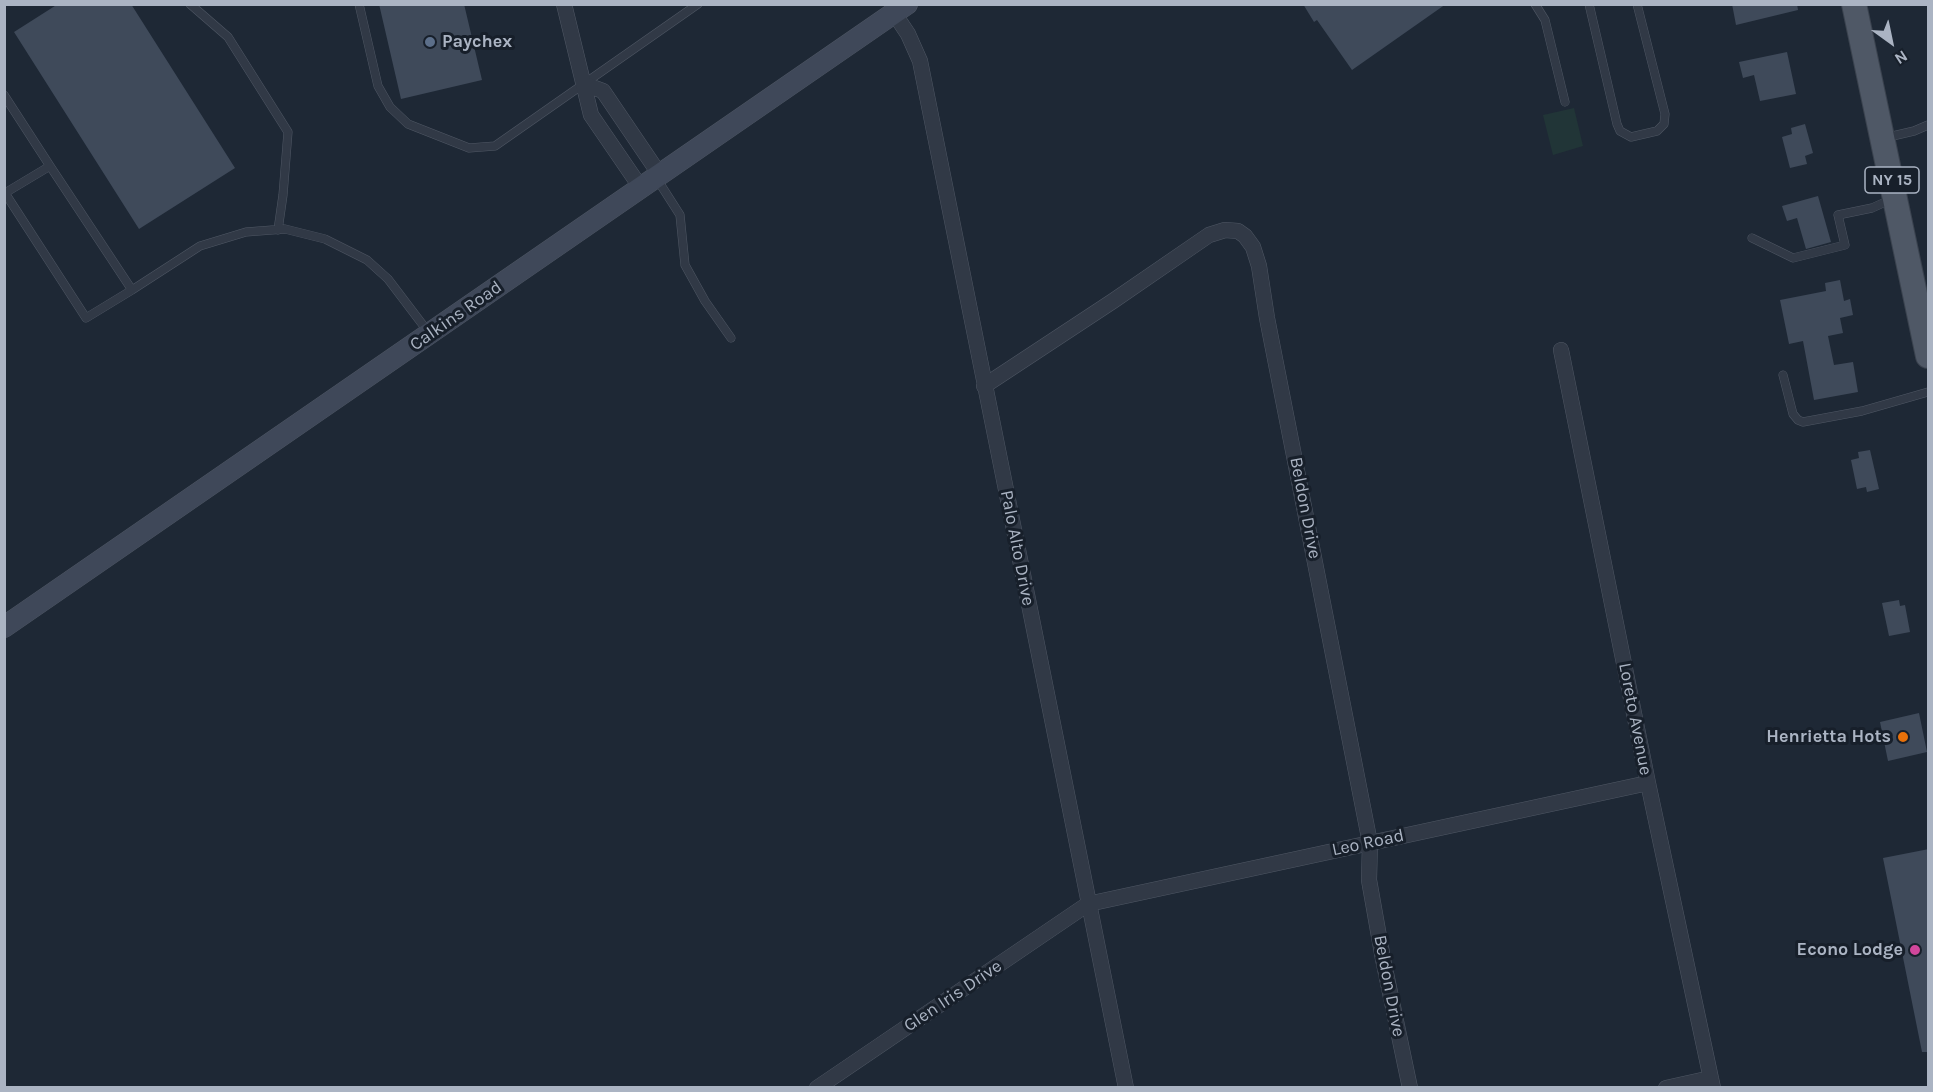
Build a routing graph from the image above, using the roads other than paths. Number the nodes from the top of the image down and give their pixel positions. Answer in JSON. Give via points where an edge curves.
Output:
{"nodes":[{"id":1,"x":190,"y":4,"type":"edge"},
{"id":2,"x":359,"y":4,"type":"edge"},
{"id":3,"x":564,"y":4,"type":"edge"},
{"id":4,"x":698,"y":4,"type":"edge"},
{"id":5,"x":1534,"y":4,"type":"edge"},
{"id":6,"x":1589,"y":4,"type":"edge"},
{"id":7,"x":1638,"y":4,"type":"edge"},
{"id":8,"x":1854,"y":4,"type":"edge"},
{"id":9,"x":900,"y":9,"type":"edge"},
{"id":10,"x":584,"y":84,"type":"junction"},
{"id":11,"x":4,"y":95,"type":"edge"},
{"id":12,"x":1565,"y":102,"type":"dead end"},
{"id":13,"x":1929,"y":125,"type":"edge"},
{"id":14,"x":1883,"y":138,"type":"junction"},
{"id":15,"x":50,"y":166,"type":"junction"},
{"id":16,"x":652,"y":180,"type":"junction"},
{"id":17,"x":1896,"y":198,"type":"junction"},
{"id":18,"x":278,"y":230,"type":"junction"},
{"id":19,"x":1752,"y":238,"type":"dead end"},
{"id":20,"x":132,"y":290,"type":"junction"},
{"id":21,"x":1926,"y":332,"type":"edge"},
{"id":22,"x":430,"y":334,"type":"junction"},
{"id":23,"x":731,"y":338,"type":"dead end"},
{"id":24,"x":1561,"y":350,"type":"dead end"},
{"id":25,"x":1929,"y":356,"type":"edge"},
{"id":26,"x":1783,"y":375,"type":"dead end"},
{"id":27,"x":984,"y":386,"type":"junction"},
{"id":28,"x":1929,"y":392,"type":"edge"},
{"id":29,"x":4,"y":627,"type":"edge"},
{"id":30,"x":1648,"y":783,"type":"junction"},
{"id":31,"x":1370,"y":843,"type":"junction"},
{"id":32,"x":1088,"y":904,"type":"junction"},
{"id":33,"x":1712,"y":1083,"type":"edge"},
{"id":34,"x":818,"y":1088,"type":"edge"},
{"id":35,"x":1126,"y":1088,"type":"edge"},
{"id":36,"x":1410,"y":1088,"type":"edge"},
{"id":37,"x":1666,"y":1088,"type":"edge"}],
"edges":[{"from":1,"to":18,"type":"lane","via":[[228,37],[288,132]]},
{"from":2,"to":10,"type":"lane","via":[[378,86],[390,107],[408,124],[469,148],[495,146]]},
{"from":3,"to":10,"type":"street"},
{"from":4,"to":10,"type":"lane"},
{"from":5,"to":12,"type":"lane","via":[[1545,21]]},
{"from":6,"to":7,"type":"lane","via":[[1617,123],[1620,131],[1631,137],[1657,131],[1664,124],[1665,114]]},
{"from":8,"to":14,"type":"main road","number":"NY 15"},
{"from":9,"to":16,"type":"main road","name":"Calkins Road"},
{"from":9,"to":27,"type":"street","name":"Palo Alto Drive","via":[[920,61]]},
{"from":10,"to":16,"type":"street","via":[[591,115]]},
{"from":10,"to":16,"type":"street","via":[[603,91]]},
{"from":11,"to":15,"type":"lane"},
{"from":13,"to":14,"type":"lane"},
{"from":14,"to":17,"type":"main road","number":"NY 15"},
{"from":15,"to":20,"type":"lane"},
{"from":15,"to":20,"type":"lane","via":[[5,193],[86,318]]},
{"from":16,"to":22,"type":"main road","name":"Calkins Road"},
{"from":16,"to":23,"type":"lane","via":[[680,215],[685,265]]},
{"from":17,"to":19,"type":"lane","via":[[1838,215],[1845,245],[1793,258]]},
{"from":17,"to":21,"type":"main road","number":"NY 15"},
{"from":18,"to":20,"type":"lane","via":[[246,232],[200,246]]},
{"from":18,"to":22,"type":"lane","via":[[325,239],[367,260],[388,279]]},
{"from":21,"to":25,"type":"main road","number":"NY 15"},
{"from":22,"to":29,"type":"main road","name":"Calkins Road"},
{"from":24,"to":30,"type":"street","name":"Loreto Avenue"},
{"from":26,"to":28,"type":"lane","via":[[1793,414],[1803,422]]},
{"from":27,"to":31,"type":"street","name":"Beldon Drive","via":[[1209,236],[1225,230],[1245,236],[1259,266]]},
{"from":27,"to":32,"type":"street","name":"Palo Alto Drive"},
{"from":30,"to":31,"type":"street","name":"Leo Road"},
{"from":30,"to":33,"type":"street","name":"Loreto Avenue"},
{"from":31,"to":32,"type":"street","name":"Leo Road"},
{"from":31,"to":36,"type":"street","name":"Beldon Drive","via":[[1370,880]]},
{"from":32,"to":34,"type":"street","name":"Glen Iris Drive"},
{"from":32,"to":35,"type":"street","name":"Palo Alto Drive"},
{"from":33,"to":37,"type":"street"}]}
